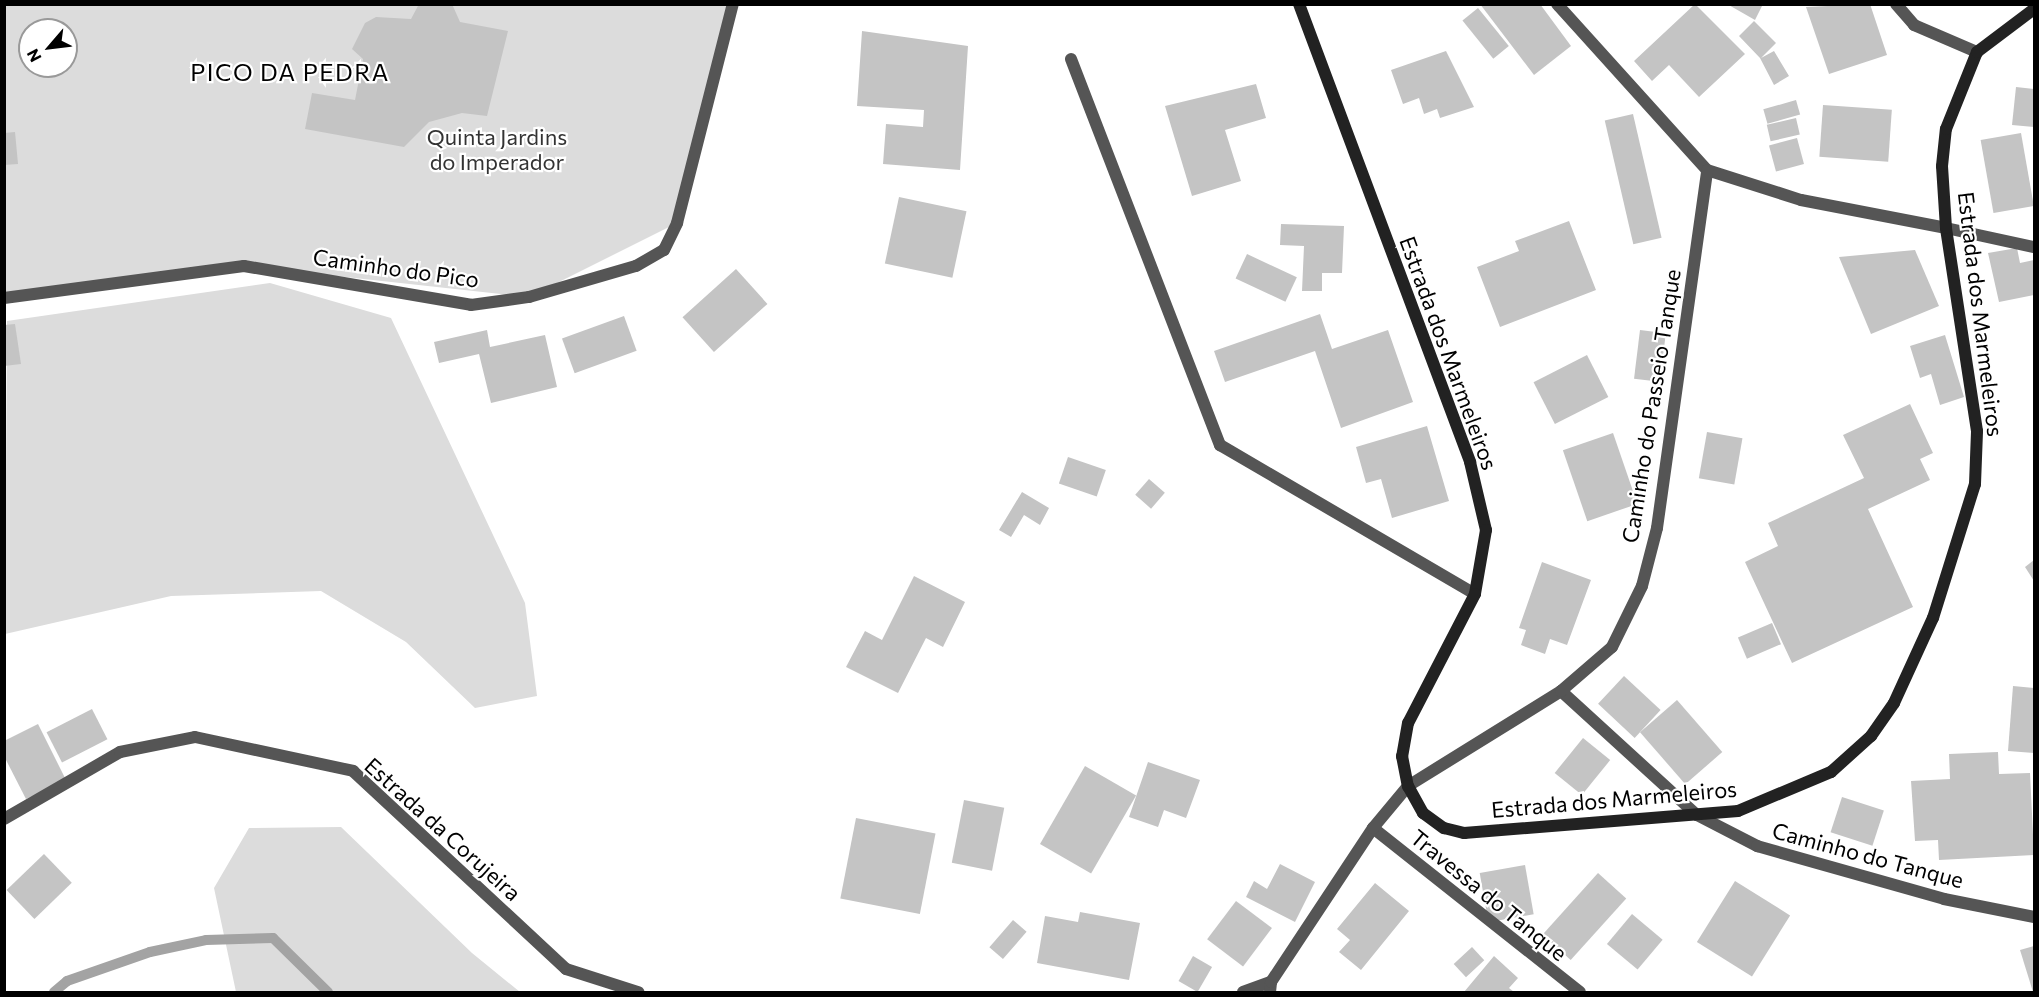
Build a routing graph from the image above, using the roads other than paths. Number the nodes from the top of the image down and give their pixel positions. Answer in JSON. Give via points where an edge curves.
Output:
{"nodes":[{"id":1,"x":733,"y":4,"type":"edge"},
{"id":2,"x":1299,"y":4,"type":"edge"},
{"id":3,"x":1896,"y":4,"type":"edge"},
{"id":4,"x":1559,"y":5,"type":"edge"},
{"id":5,"x":2034,"y":9,"type":"edge"},
{"id":6,"x":1977,"y":52,"type":"junction"},
{"id":7,"x":1071,"y":59,"type":"dead end"},
{"id":8,"x":1707,"y":170,"type":"junction"},
{"id":9,"x":1946,"y":228,"type":"junction"},
{"id":10,"x":2034,"y":247,"type":"edge"},
{"id":11,"x":4,"y":298,"type":"edge"},
{"id":12,"x":1475,"y":594,"type":"junction"},
{"id":13,"x":1562,"y":691,"type":"junction"},
{"id":14,"x":1408,"y":786,"type":"junction"},
{"id":15,"x":1697,"y":815,"type":"junction"},
{"id":16,"x":4,"y":819,"type":"edge"},
{"id":17,"x":1373,"y":828,"type":"junction"},
{"id":18,"x":2034,"y":917,"type":"edge"},
{"id":19,"x":1271,"y":987,"type":"edge"},
{"id":20,"x":638,"y":993,"type":"edge"},
{"id":21,"x":1244,"y":993,"type":"edge"},
{"id":22,"x":1580,"y":993,"type":"edge"}],
"edges":[{"from":1,"to":11,"type":"street","name":"Caminho do Pico","via":[[677,224],[664,250],[636,266],[529,297],[471,305],[244,266]]},
{"from":2,"to":12,"type":"main road","name":"Estrada dos Marmeleiros","via":[[1470,462],[1486,531]]},
{"from":3,"to":6,"type":"street","via":[[1914,25]]},
{"from":4,"to":8,"type":"street"},
{"from":5,"to":6,"type":"main road"},
{"from":6,"to":9,"type":"main road","name":"Estrada dos Marmeleiros","via":[[1943,146]]},
{"from":7,"to":12,"type":"street","via":[[1220,445]]},
{"from":8,"to":9,"type":"street","via":[[1801,200]]},
{"from":8,"to":13,"type":"street","name":"Caminho do Passeio Tanque","via":[[1657,528],[1642,586],[1612,647]]},
{"from":9,"to":10,"type":"street"},
{"from":9,"to":15,"type":"main road","name":"Estrada dos Marmeleiros","via":[[1977,442],[1975,484],[1933,618],[1894,703],[1871,736],[1830,772],[1738,811]]},
{"from":12,"to":14,"type":"main road","name":"Estrada dos Marmeleiros","via":[[1408,723],[1402,756]]},
{"from":13,"to":14,"type":"street","name":"Caminho do Passeio Tanque"},
{"from":13,"to":15,"type":"street"},
{"from":14,"to":15,"type":"main road","name":"Estrada dos Marmeleiros","via":[[1423,813],[1444,828],[1464,832]]},
{"from":14,"to":17,"type":"street","name":"Caminho do Passeio Tanque"},
{"from":15,"to":18,"type":"street","name":"Caminho do Tanque","via":[[1779,853],[1944,899]]},
{"from":16,"to":20,"type":"street","name":"Estrada da Corujeira","via":[[120,752],[195,737],[353,771],[566,969]]},
{"from":17,"to":19,"type":"street","name":"Caminho do Passeio Tanque"},
{"from":17,"to":22,"type":"street","name":"Travessa do Tanque"},
{"from":19,"to":21,"type":"street"}]}
